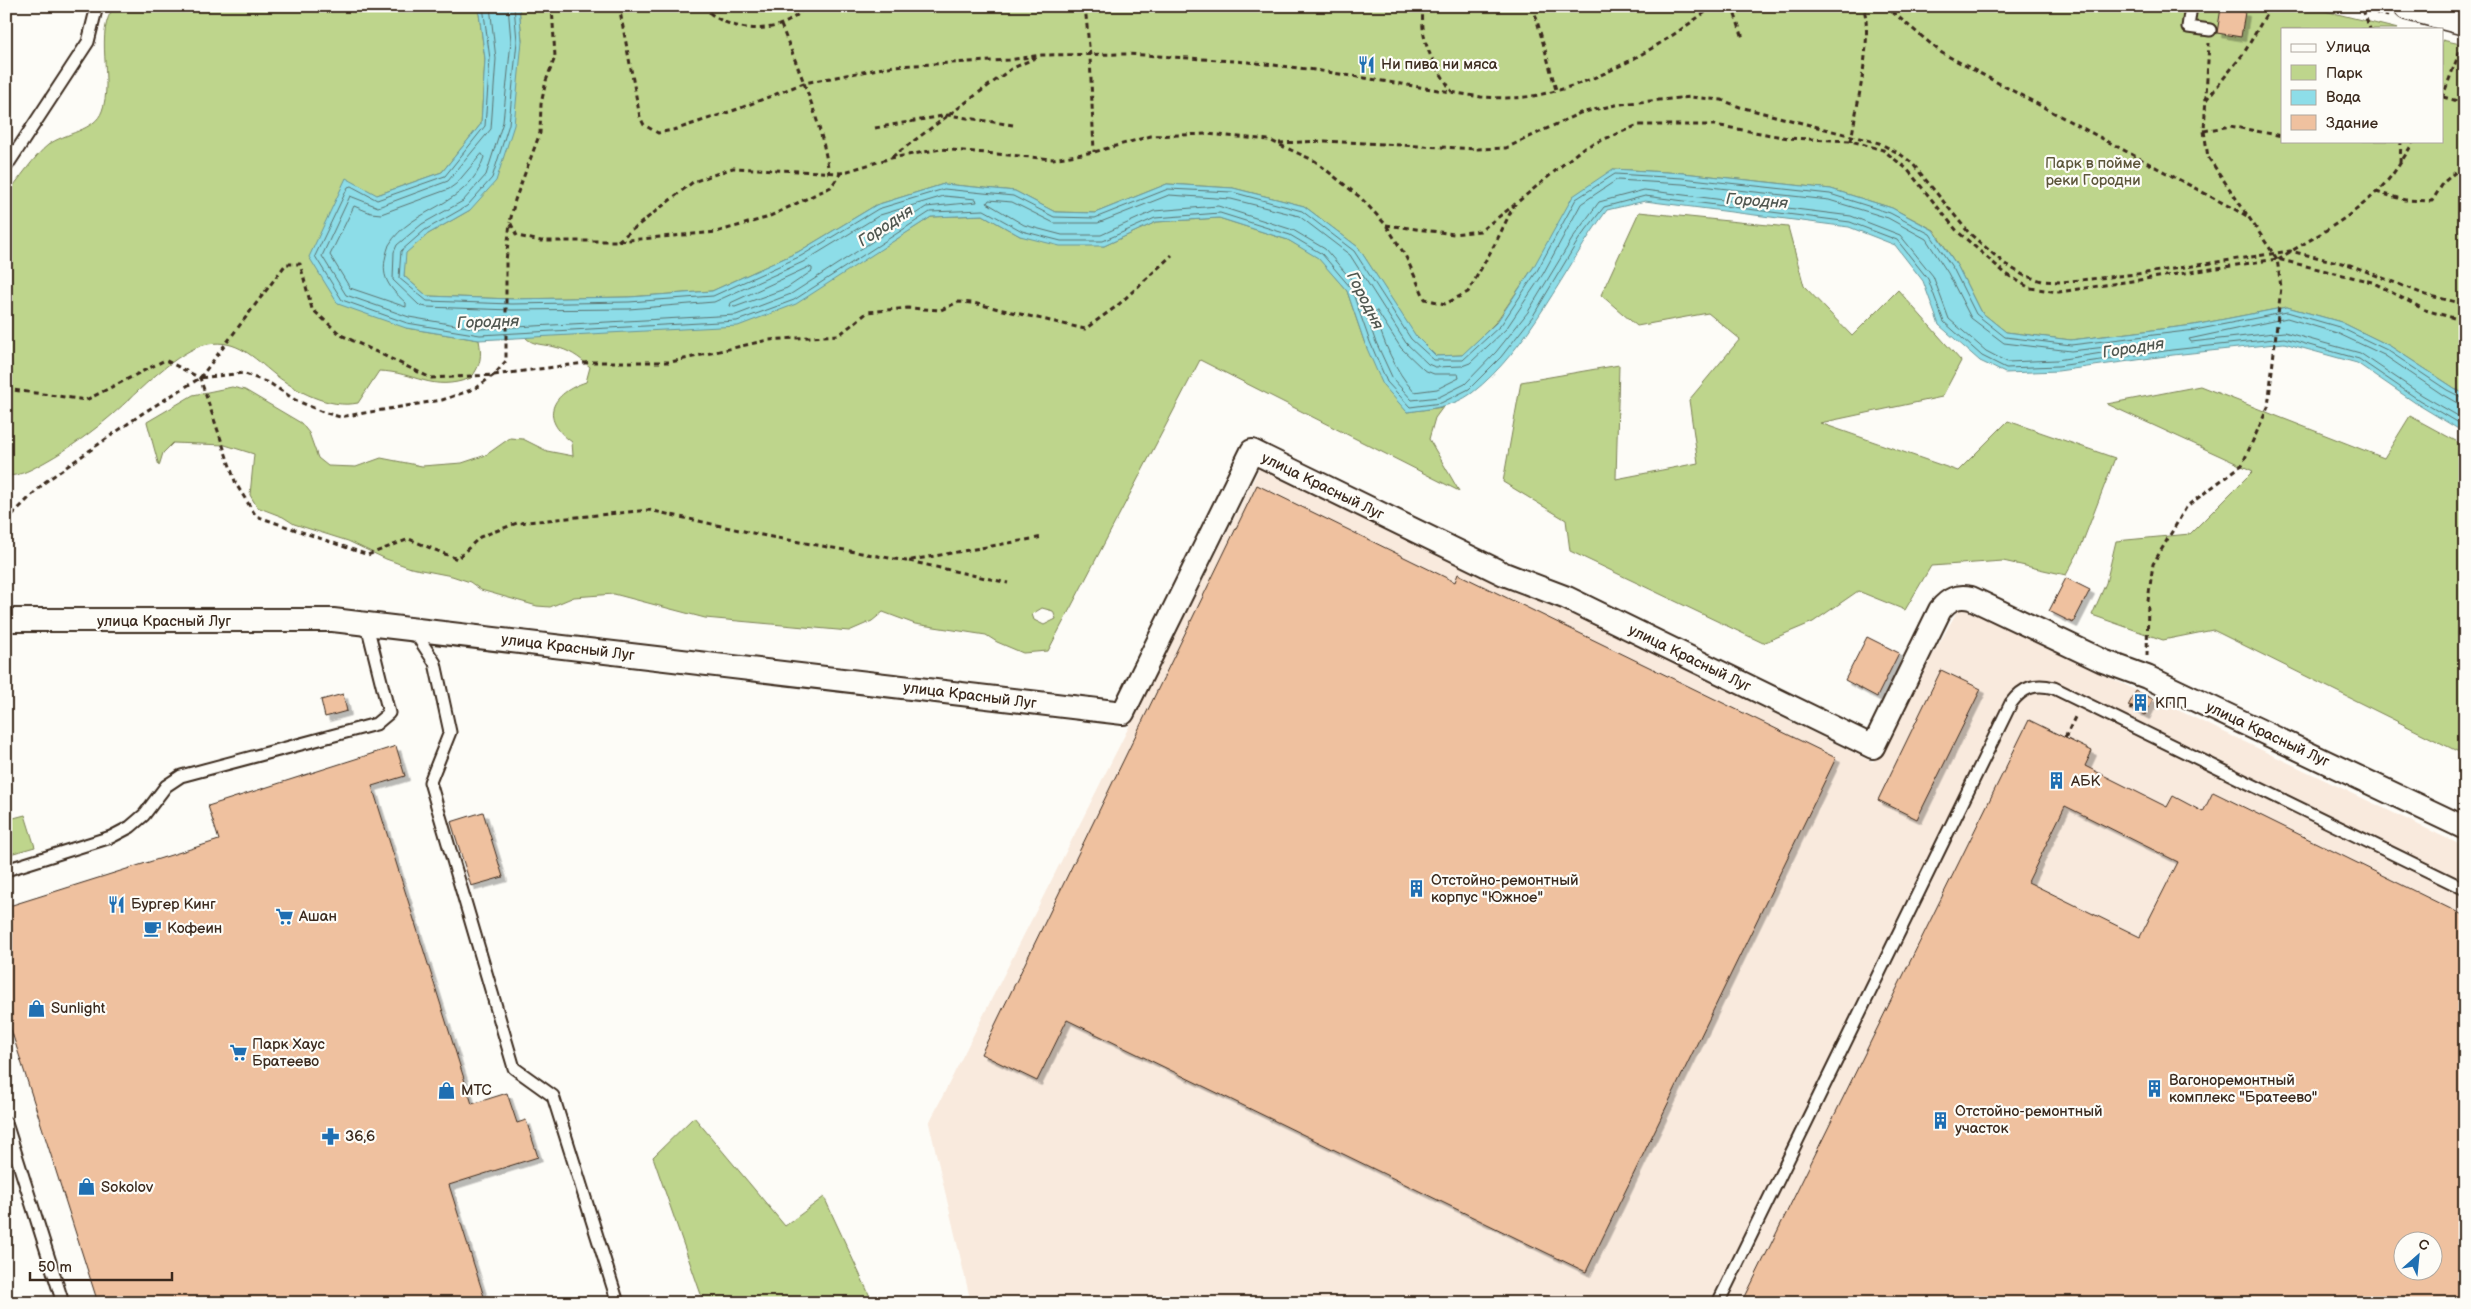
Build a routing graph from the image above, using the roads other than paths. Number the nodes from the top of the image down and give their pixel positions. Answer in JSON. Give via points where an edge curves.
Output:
{"nodes":[{"id":1,"x":97,"y":6,"type":"edge"},
{"id":2,"x":2191,"y":6,"type":"edge"},
{"id":3,"x":2408,"y":6,"type":"edge"},
{"id":4,"x":2465,"y":21,"type":"edge"},
{"id":5,"x":2210,"y":30,"type":"road end"},
{"id":6,"x":6,"y":168,"type":"edge"},
{"id":7,"x":6,"y":620,"type":"edge"},
{"id":8,"x":355,"y":623,"type":"junction"},
{"id":9,"x":395,"y":626,"type":"junction"},
{"id":10,"x":2465,"y":828,"type":"edge"},
{"id":11,"x":6,"y":870,"type":"edge"},
{"id":12,"x":2465,"y":889,"type":"edge"},
{"id":13,"x":6,"y":1123,"type":"edge"},
{"id":14,"x":63,"y":1303,"type":"edge"},
{"id":15,"x":618,"y":1303,"type":"edge"},
{"id":16,"x":1718,"y":1303,"type":"edge"}],
"edges":[{"from":1,"to":6,"type":"lane","via":[[88,42]]},
{"from":2,"to":5,"type":"lane","via":[[2188,27]]},
{"from":3,"to":4,"type":"street"},
{"from":7,"to":8,"type":"street","name":"улица Красный Луг","via":[[333,620]]},
{"from":8,"to":9,"type":"street","name":"улица Красный Луг"},
{"from":8,"to":11,"type":"lane","via":[[368,633],[389,713],[376,724],[181,776],[166,786],[144,815],[130,827]]},
{"from":9,"to":10,"type":"street","name":"улица Красный Луг","via":[[1123,713],[1252,451],[1504,574],[1567,598],[1873,747],[1940,610],[1954,598],[1971,598],[2103,661],[2147,677]]},
{"from":9,"to":15,"type":"lane","via":[[418,637],[435,663],[450,732],[430,782],[514,1068],[554,1096]]},
{"from":12,"to":16,"type":"lane","via":[[2054,688],[2042,685],[2018,693]]},
{"from":13,"to":14,"type":"lane"}]}
